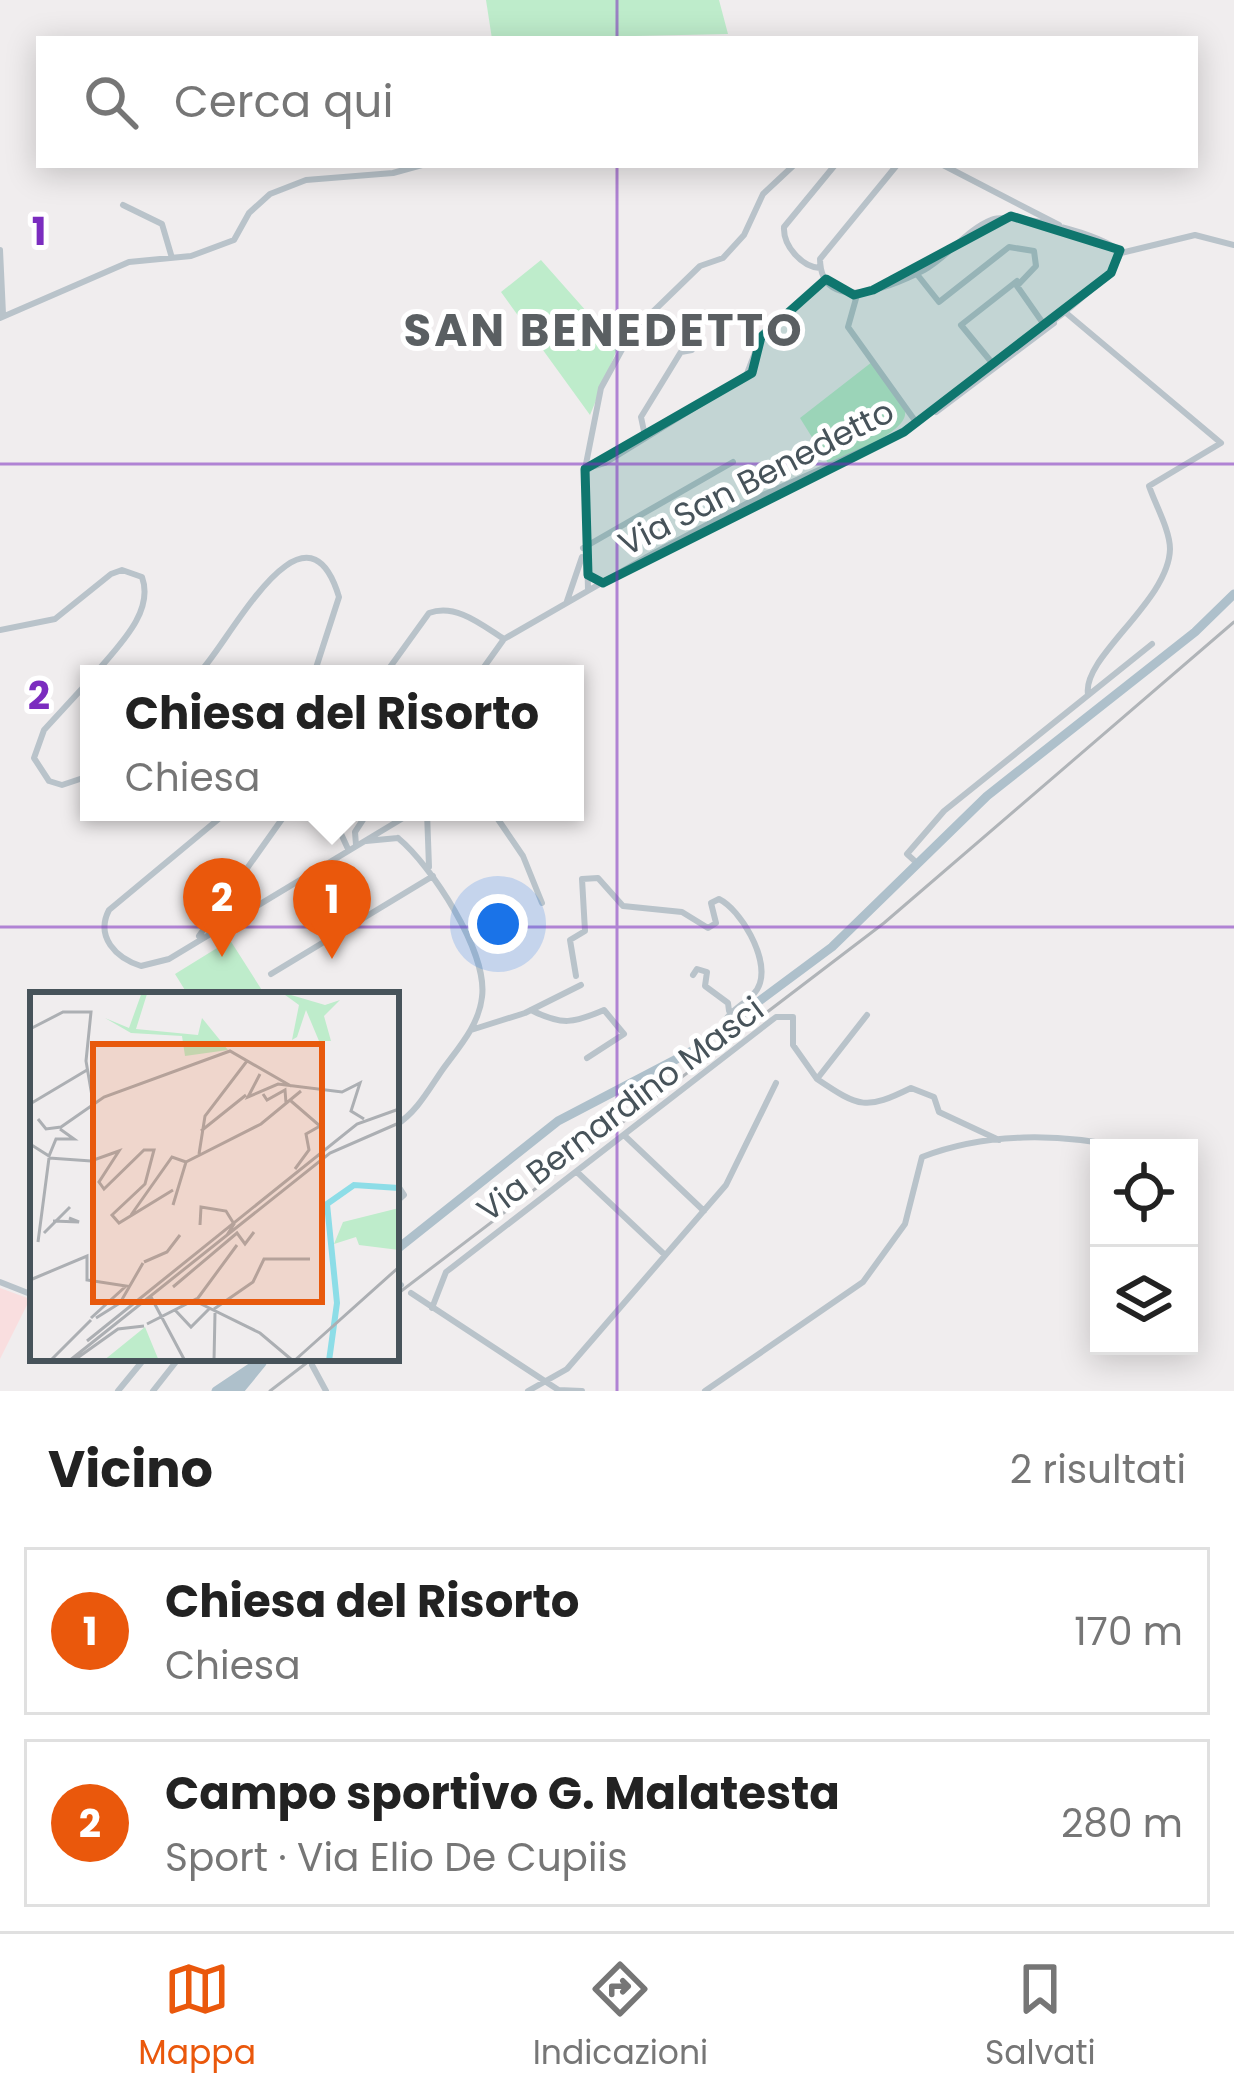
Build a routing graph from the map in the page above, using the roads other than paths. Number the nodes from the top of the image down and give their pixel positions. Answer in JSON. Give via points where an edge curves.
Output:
{"nodes":[{"id":1,"x":411,"y":168,"type":"edge"},
{"id":2,"x":791,"y":168,"type":"edge"},
{"id":3,"x":833,"y":168,"type":"edge"},
{"id":4,"x":896,"y":168,"type":"edge"},
{"id":5,"x":949,"y":168,"type":"edge"},
{"id":6,"x":123,"y":205,"type":"dead end"},
{"id":7,"x":1067,"y":230,"type":"junction"},
{"id":8,"x":1234,"y":245,"type":"edge"},
{"id":9,"x":0,"y":250,"type":"edge"},
{"id":10,"x":1121,"y":253,"type":"junction"},
{"id":11,"x":172,"y":258,"type":"junction"},
{"id":12,"x":820,"y":268,"type":"junction"},
{"id":13,"x":916,"y":273,"type":"junction"},
{"id":14,"x":826,"y":279,"type":"junction"},
{"id":15,"x":1020,"y":279,"type":"junction"},
{"id":16,"x":856,"y":295,"type":"junction"},
{"id":17,"x":1065,"y":311,"type":"junction"},
{"id":18,"x":2,"y":316,"type":"edge"},
{"id":19,"x":1045,"y":326,"type":"junction"},
{"id":20,"x":681,"y":352,"type":"dead end"},
{"id":21,"x":993,"y":364,"type":"junction"},
{"id":22,"x":917,"y":423,"type":"junction"},
{"id":23,"x":646,"y":436,"type":"junction"},
{"id":24,"x":733,"y":463,"type":"dead end"},
{"id":25,"x":584,"y":469,"type":"junction"},
{"id":26,"x":583,"y":548,"type":"junction"},
{"id":27,"x":583,"y":576,"type":"junction"},
{"id":28,"x":603,"y":583,"type":"junction"},
{"id":29,"x":587,"y":592,"type":"junction"},
{"id":30,"x":1234,"y":594,"type":"edge"},
{"id":31,"x":562,"y":607,"type":"junction"},
{"id":32,"x":0,"y":630,"type":"edge"},
{"id":33,"x":503,"y":639,"type":"junction"},
{"id":34,"x":1152,"y":644,"type":"dead end"},
{"id":35,"x":102,"y":665,"type":"edge"},
{"id":36,"x":206,"y":665,"type":"edge"},
{"id":37,"x":317,"y":665,"type":"edge"},
{"id":38,"x":391,"y":665,"type":"edge"},
{"id":39,"x":485,"y":665,"type":"edge"},
{"id":40,"x":80,"y":691,"type":"edge"},
{"id":41,"x":1088,"y":694,"type":"junction"},
{"id":42,"x":80,"y":779,"type":"edge"},
{"id":43,"x":216,"y":821,"type":"edge"},
{"id":44,"x":281,"y":821,"type":"edge"},
{"id":45,"x":338,"y":821,"type":"edge"},
{"id":46,"x":362,"y":821,"type":"edge"},
{"id":47,"x":398,"y":821,"type":"edge"},
{"id":48,"x":400,"y":821,"type":"edge"},
{"id":49,"x":416,"y":821,"type":"edge"},
{"id":50,"x":426,"y":821,"type":"edge"},
{"id":51,"x":499,"y":821,"type":"edge"},
{"id":52,"x":424,"y":831,"type":"junction"},
{"id":53,"x":398,"y":838,"type":"junction"},
{"id":54,"x":408,"y":844,"type":"junction"},
{"id":55,"x":354,"y":846,"type":"junction"},
{"id":56,"x":917,"y":863,"type":"junction"},
{"id":57,"x":431,"y":873,"type":"junction"},
{"id":58,"x":230,"y":893,"type":"junction"},
{"id":59,"x":542,"y":903,"type":"dead end"},
{"id":60,"x":320,"y":910,"type":"dead end"},
{"id":61,"x":244,"y":911,"type":"junction"},
{"id":62,"x":337,"y":931,"type":"junction"},
{"id":63,"x":195,"y":942,"type":"junction"},
{"id":64,"x":271,"y":974,"type":"dead end"},
{"id":65,"x":694,"y":975,"type":"dead end"},
{"id":66,"x":576,"y":976,"type":"dead end"},
{"id":67,"x":581,"y":985,"type":"dead end"},
{"id":68,"x":531,"y":1010,"type":"junction"},
{"id":69,"x":728,"y":1015,"type":"junction"},
{"id":70,"x":867,"y":1015,"type":"dead end"},
{"id":71,"x":724,"y":1029,"type":"junction"},
{"id":72,"x":471,"y":1030,"type":"junction"},
{"id":73,"x":587,"y":1058,"type":"dead end"},
{"id":74,"x":818,"y":1078,"type":"junction"},
{"id":75,"x":776,"y":1083,"type":"dead end"},
{"id":76,"x":399,"y":1122,"type":"edge"},
{"id":77,"x":626,"y":1137,"type":"junction"},
{"id":78,"x":1000,"y":1140,"type":"junction"},
{"id":79,"x":1090,"y":1142,"type":"edge"},
{"id":80,"x":577,"y":1172,"type":"junction"},
{"id":81,"x":704,"y":1211,"type":"junction"},
{"id":82,"x":399,"y":1248,"type":"edge"},
{"id":83,"x":665,"y":1255,"type":"junction"},
{"id":84,"x":0,"y":1282,"type":"edge"},
{"id":85,"x":411,"y":1293,"type":"dead end"},
{"id":86,"x":30,"y":1294,"type":"edge"},
{"id":87,"x":432,"y":1308,"type":"junction"},
{"id":88,"x":143,"y":1361,"type":"edge"},
{"id":89,"x":176,"y":1361,"type":"edge"},
{"id":90,"x":261,"y":1361,"type":"edge"},
{"id":91,"x":262,"y":1361,"type":"edge"},
{"id":92,"x":263,"y":1361,"type":"edge"},
{"id":93,"x":312,"y":1365,"type":"dead end"},
{"id":94,"x":548,"y":1383,"type":"junction"},
{"id":95,"x":118,"y":1391,"type":"edge"},
{"id":96,"x":152,"y":1391,"type":"edge"},
{"id":97,"x":217,"y":1391,"type":"edge"},
{"id":98,"x":228,"y":1391,"type":"edge"},
{"id":99,"x":239,"y":1391,"type":"edge"},
{"id":100,"x":326,"y":1391,"type":"edge"},
{"id":101,"x":529,"y":1391,"type":"edge"},
{"id":102,"x":559,"y":1391,"type":"edge"},
{"id":103,"x":582,"y":1391,"type":"edge"},
{"id":104,"x":705,"y":1391,"type":"edge"}],
"edges":[{"from":1,"to":11,"type":"street","via":[[306,180],[270,194],[234,240]]},
{"from":2,"to":25,"type":"street","via":[[763,194],[723,258],[700,266],[631,333],[602,388]]},
{"from":3,"to":12,"type":"street","via":[[784,227],[800,260]]},
{"from":4,"to":12,"type":"street"},
{"from":5,"to":7,"type":"street"},
{"from":6,"to":11,"type":"street","via":[[162,224]]},
{"from":7,"to":10,"type":"street"},
{"from":7,"to":13,"type":"street","via":[[996,217]]},
{"from":8,"to":10,"type":"street","via":[[1195,235]]},
{"from":9,"to":18,"type":"street"},
{"from":10,"to":17,"type":"street","name":"Via San Benedetto","via":[[1111,273]]},
{"from":11,"to":18,"type":"street","via":[[129,262]]},
{"from":12,"to":14,"type":"street"},
{"from":13,"to":15,"type":"street","via":[[940,302],[1018,245],[1038,259]]},
{"from":13,"to":16,"type":"street"},
{"from":14,"to":16,"type":"street"},
{"from":14,"to":23,"type":"street","via":[[760,337],[751,372]]},
{"from":15,"to":19,"type":"street","via":[[1019,292]]},
{"from":15,"to":21,"type":"street","via":[[961,325]]},
{"from":16,"to":22,"type":"street","via":[[848,327]]},
{"from":17,"to":19,"type":"street","name":"Via San Benedetto"},
{"from":17,"to":22,"type":"street","via":[[1024,350]]},
{"from":17,"to":41,"type":"street","via":[[1221,443],[1149,486],[1170,548],[1164,572],[1091,674]]},
{"from":19,"to":21,"type":"street","name":"Via San Benedetto"},
{"from":20,"to":23,"type":"street","via":[[641,417]]},
{"from":21,"to":22,"type":"street","name":"Via San Benedetto"},
{"from":22,"to":28,"type":"street","name":"Via San Benedetto","via":[[756,498]]},
{"from":23,"to":25,"type":"street"},
{"from":24,"to":26,"type":"street"},
{"from":25,"to":26,"type":"street"},
{"from":26,"to":27,"type":"street"},
{"from":27,"to":28,"type":"street"},
{"from":27,"to":29,"type":"street"},
{"from":27,"to":31,"type":"street"},
{"from":28,"to":29,"type":"street","name":"Via San Benedetto"},
{"from":29,"to":31,"type":"street","name":"Via San Benedetto"},
{"from":30,"to":56,"type":"main road"},
{"from":31,"to":33,"type":"street","name":"Via San Benedetto"},
{"from":32,"to":35,"type":"street","via":[[55,620],[111,574],[142,577],[141,614]]},
{"from":33,"to":38,"type":"street","via":[[439,609]]},
{"from":33,"to":39,"type":"street","name":"Via San Benedetto"},
{"from":34,"to":41,"type":"street"},
{"from":36,"to":37,"type":"street","via":[[273,572],[294,560],[328,570],[339,597]]},
{"from":40,"to":42,"type":"street","via":[[44,730],[34,758],[49,781]]},
{"from":41,"to":56,"type":"street","via":[[944,811],[907,854]]},
{"from":43,"to":63,"type":"street","via":[[103,922],[118,956],[141,966]]},
{"from":44,"to":58,"type":"street"},
{"from":45,"to":55,"type":"street"},
{"from":46,"to":55,"type":"street"},
{"from":47,"to":55,"type":"street"},
{"from":48,"to":53,"type":"street"},
{"from":49,"to":52,"type":"street"},
{"from":50,"to":52,"type":"street"},
{"from":51,"to":59,"type":"street"},
{"from":52,"to":54,"type":"street"},
{"from":52,"to":57,"type":"street"},
{"from":53,"to":54,"type":"street"},
{"from":53,"to":55,"type":"street"},
{"from":54,"to":57,"type":"street"},
{"from":55,"to":61,"type":"street"},
{"from":56,"to":71,"type":"main road","via":[[846,936]]},
{"from":57,"to":62,"type":"street"},
{"from":57,"to":72,"type":"street","via":[[481,974]]},
{"from":58,"to":61,"type":"street"},
{"from":58,"to":63,"type":"street"},
{"from":60,"to":62,"type":"street"},
{"from":61,"to":63,"type":"street"},
{"from":62,"to":64,"type":"street"},
{"from":65,"to":69,"type":"street","via":[[706,972],[705,986],[728,1003]]},
{"from":66,"to":69,"type":"street","via":[[570,940],[585,931],[582,879],[598,878],[623,907],[682,912],[708,928],[716,922],[711,903],[719,899],[747,931],[761,969],[758,989]]},
{"from":67,"to":68,"type":"street"},
{"from":68,"to":72,"type":"street"},
{"from":68,"to":73,"type":"street","via":[[559,1023],[604,1010],[616,1018],[624,1034]]},
{"from":69,"to":71,"type":"street"},
{"from":70,"to":74,"type":"street"},
{"from":71,"to":82,"type":"main road","via":[[558,1121]]},
{"from":72,"to":76,"type":"street"},
{"from":74,"to":77,"type":"street","name":"Via Bernardino Masci","via":[[793,1045],[794,1017],[784,1014]]},
{"from":74,"to":78,"type":"street","via":[[868,1105],[908,1089],[926,1094],[939,1112]]},
{"from":75,"to":81,"type":"street"},
{"from":77,"to":80,"type":"street","name":"Via Bernardino Masci"},
{"from":77,"to":81,"type":"street"},
{"from":78,"to":79,"type":"street"},
{"from":78,"to":104,"type":"street","via":[[922,1156],[905,1224],[863,1282]]},
{"from":80,"to":83,"type":"street"},
{"from":80,"to":87,"type":"street","name":"Via Bernardino Masci","via":[[446,1271]]},
{"from":81,"to":83,"type":"street"},
{"from":83,"to":94,"type":"street"},
{"from":84,"to":86,"type":"street"},
{"from":85,"to":87,"type":"street"},
{"from":87,"to":94,"type":"street"},
{"from":88,"to":95,"type":"street"},
{"from":89,"to":96,"type":"street"},
{"from":90,"to":97,"type":"main road"},
{"from":91,"to":98,"type":"main road"},
{"from":92,"to":99,"type":"main road"},
{"from":93,"to":100,"type":"street"},
{"from":94,"to":101,"type":"street"},
{"from":94,"to":102,"type":"street"},
{"from":102,"to":103,"type":"street"}]}
